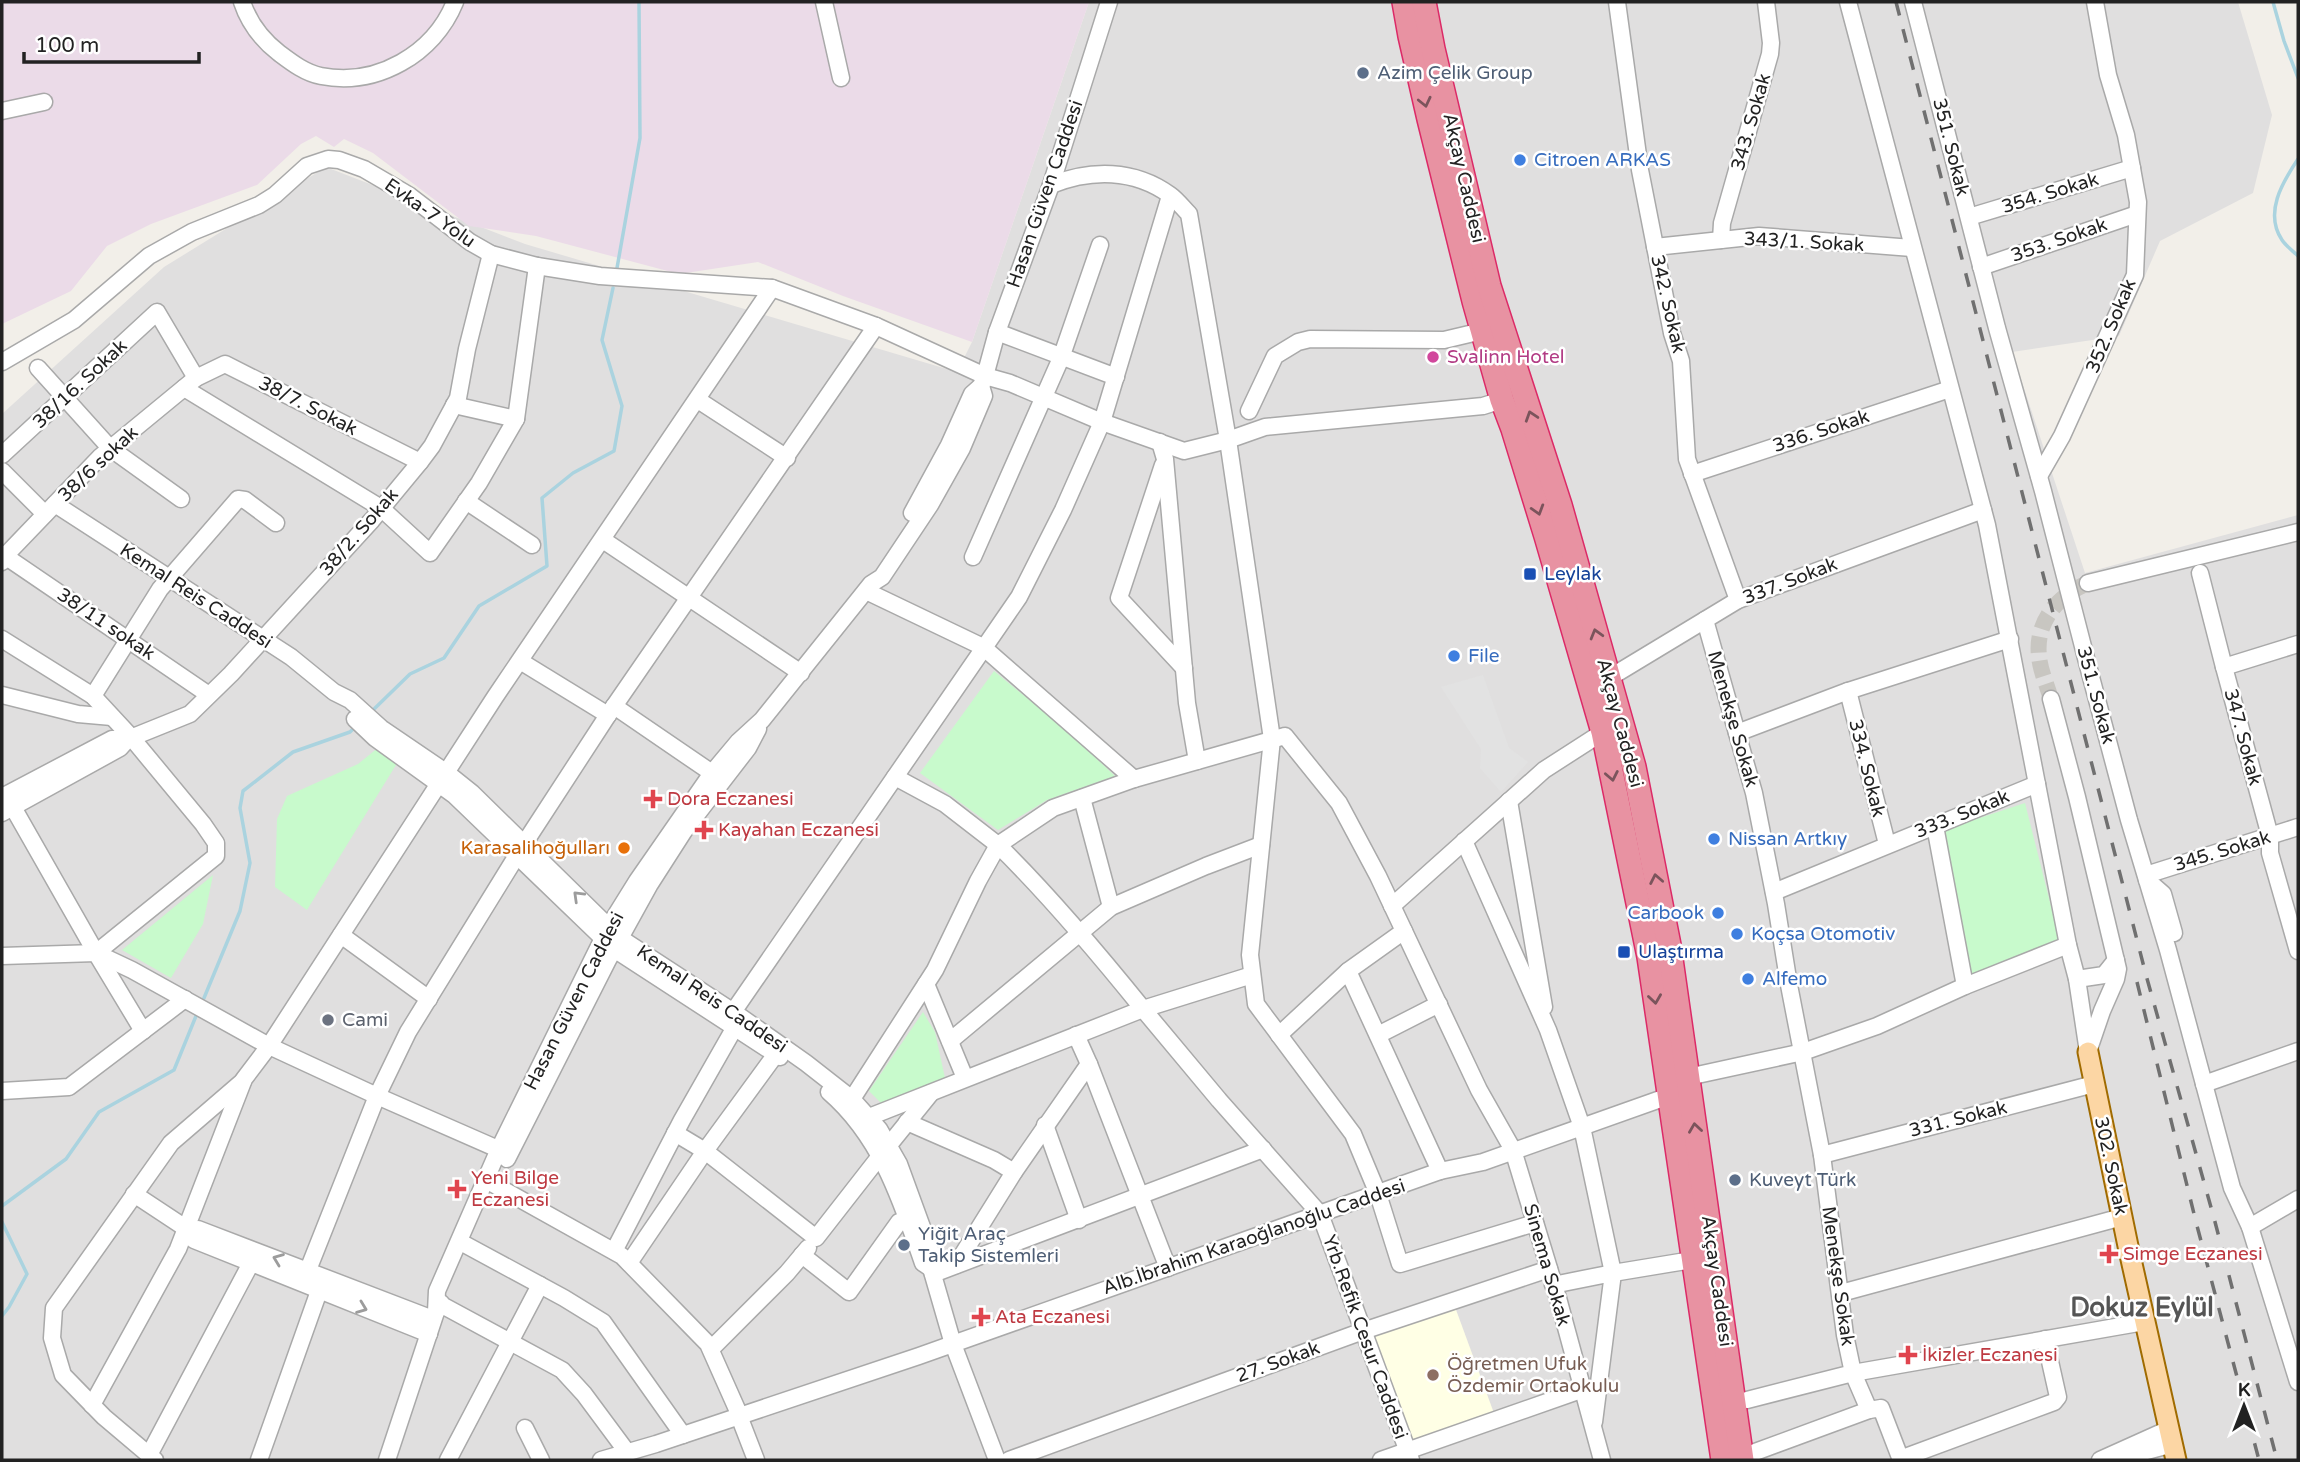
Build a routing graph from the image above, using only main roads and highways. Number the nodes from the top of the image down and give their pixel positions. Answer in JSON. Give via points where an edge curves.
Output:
{"nodes":[{"id":1,"x":1395,"y":2,"type":"edge"},
{"id":2,"x":1404,"y":2,"type":"edge"},
{"id":3,"x":1424,"y":2,"type":"edge"},
{"id":4,"x":1430,"y":2,"type":"edge"},
{"id":5,"x":1420,"y":35,"type":"junction"},
{"id":6,"x":2088,"y":1052,"type":"road end"},
{"id":7,"x":1694,"y":1195,"type":"junction"},
{"id":8,"x":2173,"y":1444,"type":"edge"},
{"id":9,"x":1751,"y":1458,"type":"edge"},
{"id":10,"x":1710,"y":1460,"type":"edge"},
{"id":11,"x":1723,"y":1460,"type":"edge"},
{"id":12,"x":2186,"y":1460,"type":"edge"}],
"edges":[{"from":1,"to":5,"type":"highway"},
{"from":2,"to":5,"type":"highway","name":"Akçay Caddesi"},
{"from":3,"to":5,"type":"highway","name":"Akçay Caddesi"},
{"from":4,"to":5,"type":"highway"},
{"from":5,"to":7,"type":"highway","name":"Akçay Caddesi","one_way":true,"via":[[1429,119],[1482,331],[1603,732],[1649,957],[1669,1096]]},
{"from":7,"to":5,"type":"highway","name":"Akçay Caddesi","one_way":true,"via":[[1688,1077],[1669,945],[1637,780],[1560,505],[1489,286]]},
{"from":6,"to":8,"type":"main road","name":"302. Sokak"},
{"from":7,"to":9,"type":"highway","name":"Akçay Caddesi"},
{"from":7,"to":9,"type":"highway","via":[[1734,1310]]},
{"from":7,"to":10,"type":"highway","via":[[1686,1261]]},
{"from":7,"to":11,"type":"highway","name":"Akçay Caddesi"},
{"from":8,"to":12,"type":"main road","name":"302. Sokak"}]}
